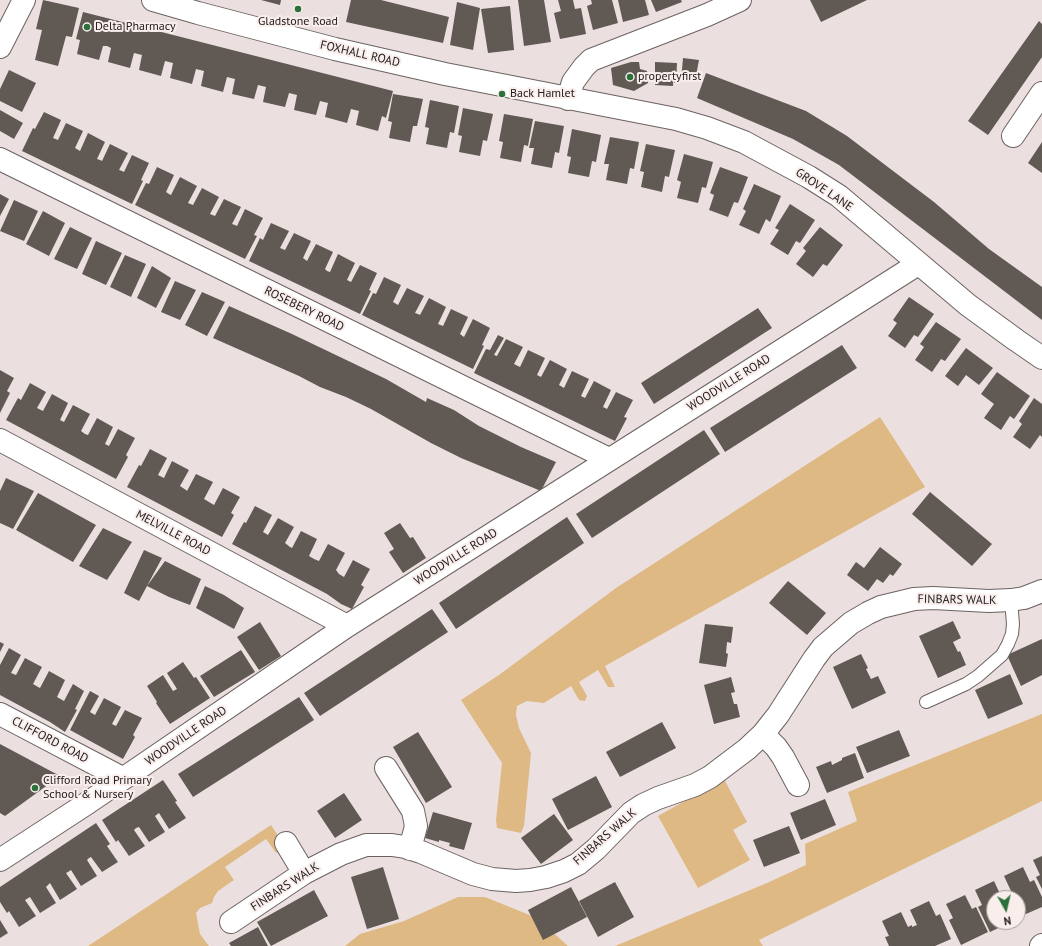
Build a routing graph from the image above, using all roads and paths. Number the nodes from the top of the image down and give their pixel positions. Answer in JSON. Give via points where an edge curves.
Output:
{"nodes":[{"id":1,"x":24,"y":0,"type":"edge"},
{"id":2,"x":153,"y":0,"type":"edge"},
{"id":3,"x":740,"y":0,"type":"edge"},
{"id":4,"x":200,"y":7,"type":"edge"},
{"id":5,"x":0,"y":47,"type":"edge"},
{"id":6,"x":1042,"y":93,"type":"edge"},
{"id":7,"x":568,"y":99,"type":"junction"},
{"id":8,"x":1013,"y":136,"type":"dead end"},
{"id":9,"x":0,"y":159,"type":"edge"},
{"id":10,"x":918,"y":264,"type":"junction"},
{"id":11,"x":1042,"y":358,"type":"edge"},
{"id":12,"x":0,"y":440,"type":"edge"},
{"id":13,"x":609,"y":459,"type":"junction"},
{"id":14,"x":1042,"y":591,"type":"edge"},
{"id":15,"x":1011,"y":600,"type":"junction"},
{"id":16,"x":347,"y":626,"type":"junction"},
{"id":17,"x":926,"y":702,"type":"dead end"},
{"id":18,"x":0,"y":714,"type":"edge"},
{"id":19,"x":763,"y":734,"type":"junction"},
{"id":20,"x":386,"y":768,"type":"dead end"},
{"id":21,"x":122,"y":778,"type":"junction"},
{"id":22,"x":798,"y":785,"type":"dead end"},
{"id":23,"x":286,"y":844,"type":"dead end"},
{"id":24,"x":410,"y":849,"type":"junction"},
{"id":25,"x":0,"y":860,"type":"edge"},
{"id":26,"x":304,"y":873,"type":"junction"},
{"id":27,"x":231,"y":922,"type":"dead end"}],
"edges":[{"from":1,"to":5,"type":"street"},
{"from":2,"to":4,"type":"street","name":"FOXHALL ROAD"},
{"from":3,"to":7,"type":"street","via":[[591,60],[573,82]]},
{"from":4,"to":7,"type":"street","name":"FOXHALL ROAD","via":[[335,49]]},
{"from":6,"to":8,"type":"street"},
{"from":7,"to":10,"type":"street","name":"GROVE LANE","via":[[676,119],[744,142],[839,196]]},
{"from":9,"to":13,"type":"street","name":"ROSEBERY ROAD"},
{"from":10,"to":11,"type":"street","name":"GROVE LANE","via":[[974,309]]},
{"from":10,"to":13,"type":"street","name":"WOODVILLE ROAD"},
{"from":12,"to":16,"type":"street","name":"MELVILLE ROAD"},
{"from":13,"to":16,"type":"street","name":"WOODVILLE ROAD"},
{"from":14,"to":15,"type":"street","name":"FINBARS WALK"},
{"from":15,"to":17,"type":"lane","via":[[1012,634],[1002,655],[966,684]]},
{"from":15,"to":19,"type":"street","name":"FINBARS WALK","via":[[914,599],[887,605],[868,613],[851,623],[823,647]]},
{"from":16,"to":21,"type":"street","name":"WOODVILLE ROAD"},
{"from":18,"to":21,"type":"street","name":"CLIFFORD ROAD"},
{"from":19,"to":22,"type":"street","via":[[784,757]]},
{"from":19,"to":24,"type":"street","name":"FINBARS WALK","via":[[710,777],[658,798],[631,813],[578,864],[546,877],[516,881],[492,879]]},
{"from":20,"to":24,"type":"street","via":[[413,811],[416,826]]},
{"from":21,"to":25,"type":"street","name":"WOODVILLE ROAD"},
{"from":23,"to":26,"type":"street"},
{"from":24,"to":26,"type":"street","name":"FINBARS WALK","via":[[392,845],[366,845],[341,854]]},
{"from":26,"to":27,"type":"street","name":"FINBARS WALK"}]}
